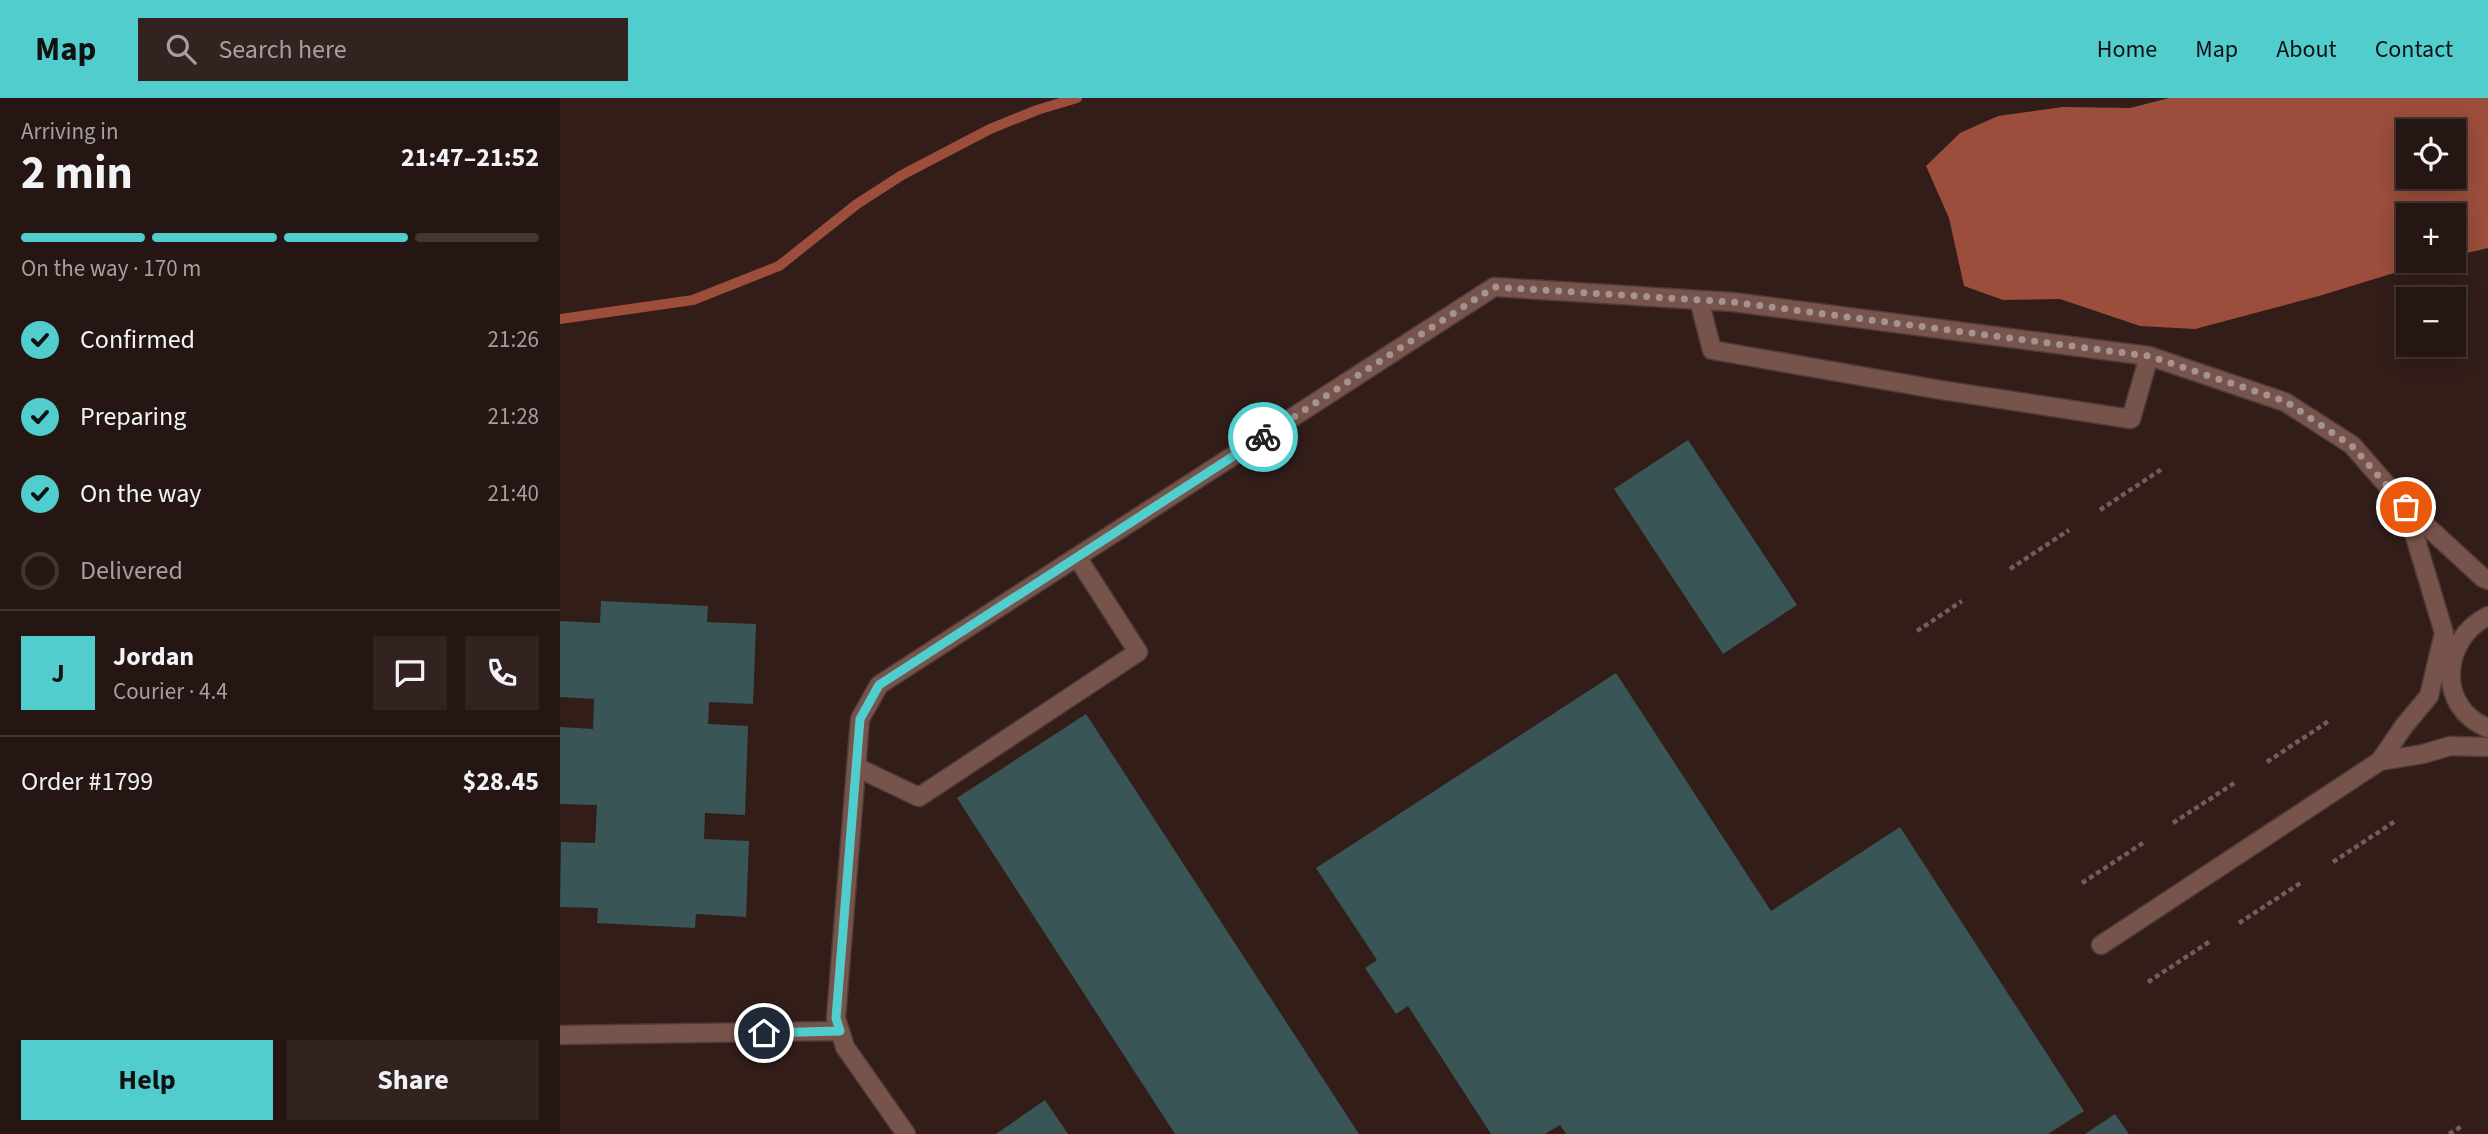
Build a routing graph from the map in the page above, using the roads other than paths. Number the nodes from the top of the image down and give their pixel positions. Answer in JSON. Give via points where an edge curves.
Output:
{"nodes":[{"id":1,"x":1699,"y":300,"type":"junction"},
{"id":2,"x":2149,"y":356,"type":"junction"},
{"id":3,"x":2406,"y":507,"type":"junction"},
{"id":4,"x":1077,"y":557,"type":"junction"},
{"id":5,"x":2488,"y":580,"type":"edge"},
{"id":6,"x":2488,"y":616,"type":"edge"},
{"id":7,"x":2462,"y":636,"type":"junction"},
{"id":8,"x":2438,"y":660,"type":"junction"},
{"id":9,"x":2454,"y":693,"type":"junction"},
{"id":10,"x":2485,"y":729,"type":"edge"},
{"id":11,"x":2488,"y":747,"type":"edge"},
{"id":12,"x":2380,"y":761,"type":"junction"},
{"id":13,"x":856,"y":767,"type":"junction"},
{"id":14,"x":2101,"y":945,"type":"dead end"},
{"id":15,"x":840,"y":1031,"type":"junction"},
{"id":16,"x":560,"y":1035,"type":"edge"},
{"id":17,"x":906,"y":1134,"type":"edge"}],
"edges":[{"from":1,"to":2,"type":"lane"},
{"from":1,"to":2,"type":"lane","via":[[1712,350],[2130,419]]},
{"from":1,"to":4,"type":"lane","via":[[1494,287]]},
{"from":2,"to":3,"type":"lane","via":[[2285,401],[2352,446]]},
{"from":3,"to":5,"type":"lane"},
{"from":3,"to":8,"type":"lane","via":[[2444,633]]},
{"from":4,"to":13,"type":"lane","via":[[879,685],[860,719]]},
{"from":4,"to":13,"type":"lane","via":[[1138,652],[919,797]]},
{"from":6,"to":7,"type":"lane"},
{"from":7,"to":8,"type":"lane"},
{"from":7,"to":9,"type":"lane","via":[[2450,673]]},
{"from":8,"to":9,"type":"lane"},
{"from":8,"to":12,"type":"lane","via":[[2429,696]]},
{"from":9,"to":10,"type":"lane","via":[[2464,711]]},
{"from":11,"to":12,"type":"lane","via":[[2449,746]]},
{"from":12,"to":14,"type":"lane"},
{"from":13,"to":15,"type":"lane","via":[[836,1018]]},
{"from":15,"to":16,"type":"lane"},
{"from":15,"to":17,"type":"lane","via":[[845,1047]]}]}
